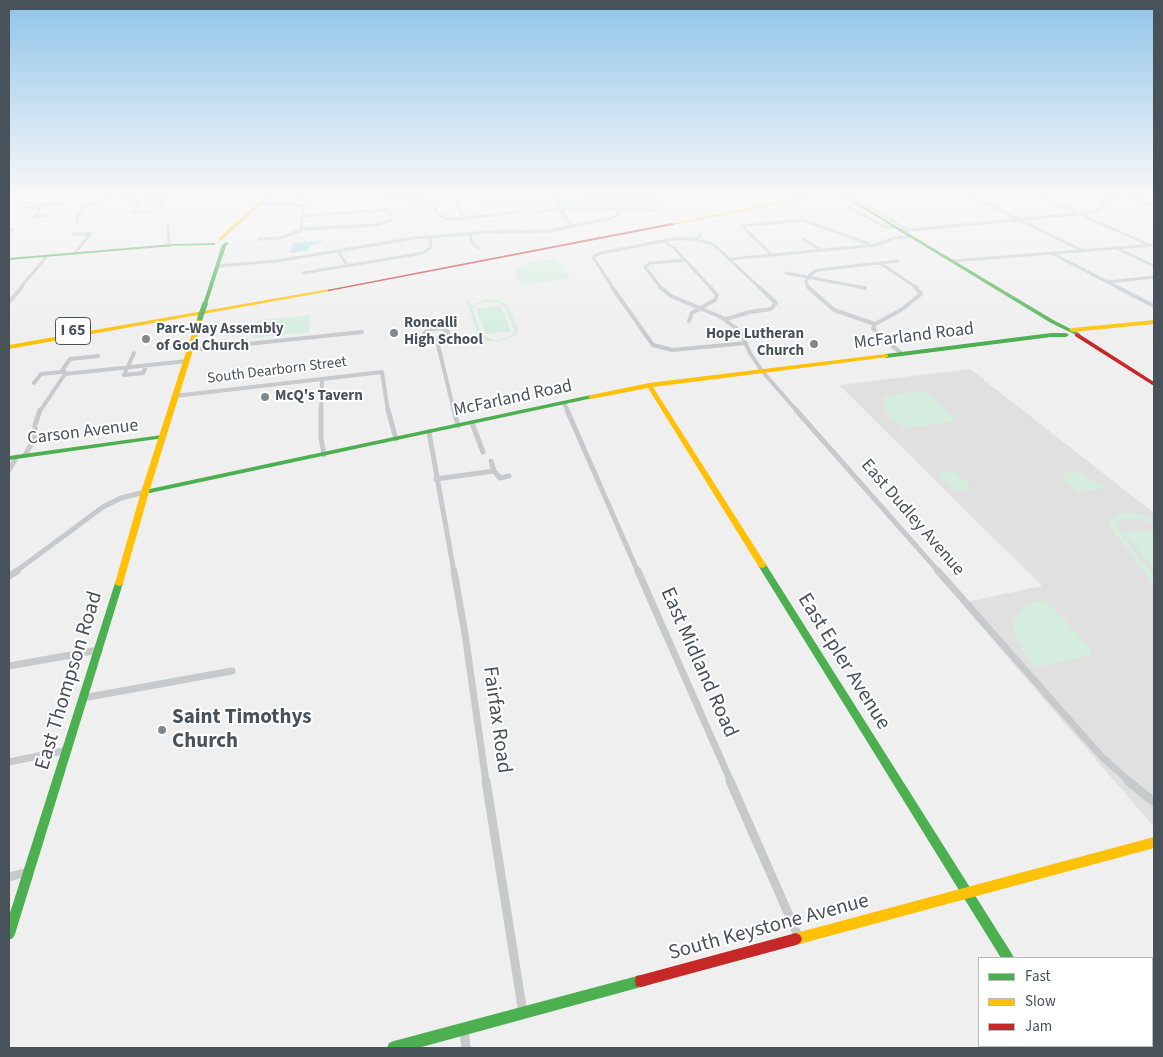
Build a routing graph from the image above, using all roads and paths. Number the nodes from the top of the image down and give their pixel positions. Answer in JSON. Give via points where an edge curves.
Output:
{"nodes":[{"id":1,"x":83,"y":242,"type":"edge"},
{"id":2,"x":169,"y":242,"type":"edge"},
{"id":3,"x":212,"y":242,"type":"edge"},
{"id":4,"x":221,"y":242,"type":"edge"},
{"id":5,"x":395,"y":242,"type":"edge"},
{"id":6,"x":431,"y":242,"type":"edge"},
{"id":7,"x":472,"y":242,"type":"edge"},
{"id":8,"x":557,"y":242,"type":"edge"},
{"id":9,"x":584,"y":242,"type":"edge"},
{"id":10,"x":656,"y":242,"type":"edge"},
{"id":11,"x":665,"y":242,"type":"edge"},
{"id":12,"x":703,"y":242,"type":"edge"},
{"id":13,"x":758,"y":242,"type":"edge"},
{"id":14,"x":809,"y":242,"type":"edge"},
{"id":15,"x":865,"y":242,"type":"edge"},
{"id":16,"x":881,"y":242,"type":"edge"},
{"id":17,"x":922,"y":242,"type":"edge"},
{"id":18,"x":1065,"y":242,"type":"edge"},
{"id":19,"x":1142,"y":242,"type":"edge"},
{"id":20,"x":1154,"y":244,"type":"edge"},
{"id":21,"x":872,"y":245,"type":"junction"},
{"id":22,"x":1148,"y":245,"type":"junction"},
{"id":23,"x":169,"y":246,"type":"junction"},
{"id":24,"x":478,"y":248,"type":"dead end"},
{"id":25,"x":1116,"y":248,"type":"junction"},
{"id":26,"x":820,"y":250,"type":"junction"},
{"id":27,"x":338,"y":251,"type":"junction"},
{"id":28,"x":1083,"y":251,"type":"junction"},
{"id":29,"x":75,"y":254,"type":"junction"},
{"id":30,"x":1053,"y":254,"type":"junction"},
{"id":31,"x":772,"y":255,"type":"junction"},
{"id":32,"x":47,"y":256,"type":"junction"},
{"id":33,"x":9,"y":259,"type":"edge"},
{"id":34,"x":730,"y":259,"type":"junction"},
{"id":35,"x":684,"y":260,"type":"junction"},
{"id":36,"x":898,"y":261,"type":"dead end"},
{"id":37,"x":952,"y":261,"type":"junction"},
{"id":38,"x":880,"y":263,"type":"junction"},
{"id":39,"x":347,"y":265,"type":"junction"},
{"id":40,"x":218,"y":266,"type":"junction"},
{"id":41,"x":1154,"y":266,"type":"edge"},
{"id":42,"x":303,"y":273,"type":"dead end"},
{"id":43,"x":786,"y":273,"type":"dead end"},
{"id":44,"x":808,"y":277,"type":"junction"},
{"id":45,"x":1154,"y":277,"type":"edge"},
{"id":46,"x":1108,"y":282,"type":"junction"},
{"id":47,"x":868,"y":283,"type":"dead end"},
{"id":48,"x":865,"y":288,"type":"junction"},
{"id":49,"x":863,"y":293,"type":"dead end"},
{"id":50,"x":9,"y":302,"type":"edge"},
{"id":51,"x":1154,"y":306,"type":"edge"},
{"id":52,"x":700,"y":308,"type":"junction"},
{"id":53,"x":726,"y":319,"type":"junction"},
{"id":54,"x":689,"y":321,"type":"dead end"},
{"id":55,"x":1154,"y":322,"type":"edge"},
{"id":56,"x":875,"y":324,"type":"junction"},
{"id":57,"x":362,"y":332,"type":"dead end"},
{"id":58,"x":1069,"y":332,"type":"junction"},
{"id":59,"x":435,"y":340,"type":"junction"},
{"id":60,"x":9,"y":342,"type":"edge"},
{"id":61,"x":746,"y":343,"type":"junction"},
{"id":62,"x":9,"y":348,"type":"edge"},
{"id":63,"x":190,"y":350,"type":"junction"},
{"id":64,"x":134,"y":353,"type":"dead end"},
{"id":65,"x":901,"y":353,"type":"junction"},
{"id":66,"x":98,"y":356,"type":"dead end"},
{"id":67,"x":186,"y":361,"type":"junction"},
{"id":68,"x":148,"y":365,"type":"junction"},
{"id":69,"x":127,"y":367,"type":"junction"},
{"id":70,"x":762,"y":371,"type":"junction"},
{"id":71,"x":63,"y":373,"type":"junction"},
{"id":72,"x":322,"y":379,"type":"junction"},
{"id":73,"x":34,"y":383,"type":"dead end"},
{"id":74,"x":1154,"y":384,"type":"edge"},
{"id":75,"x":649,"y":385,"type":"junction"},
{"id":76,"x":175,"y":396,"type":"junction"},
{"id":77,"x":564,"y":403,"type":"junction"},
{"id":78,"x":472,"y":423,"type":"junction"},
{"id":79,"x":458,"y":426,"type":"junction"},
{"id":80,"x":429,"y":432,"type":"junction"},
{"id":81,"x":162,"y":437,"type":"junction"},
{"id":82,"x":396,"y":439,"type":"junction"},
{"id":83,"x":483,"y":452,"type":"dead end"},
{"id":84,"x":324,"y":455,"type":"junction"},
{"id":85,"x":17,"y":456,"type":"edge"},
{"id":86,"x":491,"y":461,"type":"dead end"},
{"id":87,"x":9,"y":470,"type":"edge"},
{"id":88,"x":494,"y":471,"type":"junction"},
{"id":89,"x":508,"y":476,"type":"dead end"},
{"id":90,"x":436,"y":479,"type":"junction"},
{"id":91,"x":145,"y":492,"type":"junction"},
{"id":92,"x":9,"y":576,"type":"edge"},
{"id":93,"x":99,"y":650,"type":"junction"},
{"id":94,"x":9,"y":666,"type":"edge"},
{"id":95,"x":232,"y":671,"type":"dead end"},
{"id":96,"x":83,"y":698,"type":"junction"},
{"id":97,"x":67,"y":750,"type":"junction"},
{"id":98,"x":9,"y":762,"type":"edge"},
{"id":99,"x":1154,"y":802,"type":"edge"},
{"id":100,"x":1154,"y":842,"type":"edge"},
{"id":101,"x":28,"y":872,"type":"junction"},
{"id":102,"x":9,"y":877,"type":"edge"},
{"id":103,"x":967,"y":893,"type":"junction"},
{"id":104,"x":9,"y":934,"type":"edge"},
{"id":105,"x":800,"y":938,"type":"junction"},
{"id":106,"x":1007,"y":957,"type":"edge"},
{"id":107,"x":523,"y":1013,"type":"junction"},
{"id":108,"x":464,"y":1029,"type":"junction"},
{"id":109,"x":394,"y":1048,"type":"edge"},
{"id":110,"x":466,"y":1048,"type":"edge"}],
"edges":[{"from":1,"to":29,"type":"street"},
{"from":2,"to":23,"type":"street"},
{"from":3,"to":23,"type":"main road"},
{"from":4,"to":40,"type":"main road","via":[[222,255]]},
{"from":5,"to":27,"type":"street"},
{"from":6,"to":39,"type":"street","via":[[431,247],[425,252]]},
{"from":7,"to":24,"type":"street"},
{"from":8,"to":60,"type":"main road","number":"I 65"},
{"from":9,"to":62,"type":"main road","number":"I 65"},
{"from":10,"to":61,"type":"street","via":[[601,253],[593,258],[653,345],[672,350]]},
{"from":11,"to":35,"type":"street"},
{"from":12,"to":34,"type":"street","via":[[715,246]]},
{"from":13,"to":31,"type":"street"},
{"from":14,"to":26,"type":"street"},
{"from":15,"to":21,"type":"street"},
{"from":16,"to":21,"type":"street"},
{"from":17,"to":37,"type":"main road"},
{"from":18,"to":28,"type":"street"},
{"from":19,"to":22,"type":"street"},
{"from":20,"to":22,"type":"street"},
{"from":21,"to":26,"type":"street"},
{"from":22,"to":25,"type":"street"},
{"from":23,"to":29,"type":"main road"},
{"from":25,"to":28,"type":"street"},
{"from":25,"to":41,"type":"street"},
{"from":26,"to":31,"type":"street"},
{"from":27,"to":39,"type":"street"},
{"from":27,"to":40,"type":"street"},
{"from":28,"to":30,"type":"street"},
{"from":29,"to":32,"type":"main road"},
{"from":30,"to":37,"type":"street"},
{"from":30,"to":46,"type":"street"},
{"from":31,"to":34,"type":"street"},
{"from":32,"to":33,"type":"main road"},
{"from":32,"to":50,"type":"street"},
{"from":34,"to":53,"type":"street","via":[[776,303],[772,308]]},
{"from":35,"to":52,"type":"street","via":[[717,295],[715,300]]},
{"from":35,"to":52,"type":"street","name":"East Dudley Avenue","via":[[645,266],[667,293]]},
{"from":36,"to":38,"type":"street"},
{"from":37,"to":58,"type":"main road"},
{"from":38,"to":44,"type":"street","via":[[823,269]]},
{"from":38,"to":56,"type":"street","via":[[920,295]]},
{"from":39,"to":42,"type":"street"},
{"from":40,"to":63,"type":"main road","bridge":true},
{"from":43,"to":44,"type":"street"},
{"from":44,"to":48,"type":"street"},
{"from":44,"to":56,"type":"street","via":[[809,288],[834,310]]},
{"from":45,"to":46,"type":"street"},
{"from":46,"to":51,"type":"street"},
{"from":47,"to":48,"type":"street"},
{"from":48,"to":49,"type":"street"},
{"from":52,"to":53,"type":"street","name":"East Dudley Avenue"},
{"from":52,"to":54,"type":"street","via":[[691,314]]},
{"from":53,"to":61,"type":"street","name":"East Dudley Avenue","via":[[740,331]]},
{"from":55,"to":58,"type":"main road","name":"McFarland Road"},
{"from":56,"to":65,"type":"street","via":[[876,332]]},
{"from":57,"to":63,"type":"street"},
{"from":58,"to":65,"type":"main road","name":"McFarland Road"},
{"from":58,"to":74,"type":"main road"},
{"from":59,"to":59,"type":"street","via":[[447,336],[448,330],[435,328],[424,333],[426,338]]},
{"from":59,"to":79,"type":"street"},
{"from":61,"to":70,"type":"street","name":"East Dudley Avenue"},
{"from":63,"to":67,"type":"main road"},
{"from":64,"to":69,"type":"street"},
{"from":65,"to":70,"type":"main road","name":"McFarland Road"},
{"from":66,"to":71,"type":"street","via":[[70,359]]},
{"from":67,"to":68,"type":"street"},
{"from":67,"to":76,"type":"main road"},
{"from":68,"to":69,"type":"street"},
{"from":68,"to":69,"type":"street","via":[[143,373],[124,375]]},
{"from":69,"to":71,"type":"street"},
{"from":70,"to":75,"type":"main road","name":"McFarland Road"},
{"from":70,"to":99,"type":"street","name":"East Dudley Avenue","via":[[1102,756]]},
{"from":71,"to":73,"type":"street","via":[[41,374]]},
{"from":71,"to":85,"type":"street","via":[[41,407],[35,438]]},
{"from":72,"to":76,"type":"street","name":"South Dearborn Street"},
{"from":72,"to":82,"type":"street","name":"South Dearborn Street","via":[[382,372]]},
{"from":72,"to":84,"type":"street","via":[[321,438]]},
{"from":75,"to":77,"type":"main road","name":"McFarland Road"},
{"from":75,"to":103,"type":"main road","name":"East Epler Avenue"},
{"from":76,"to":81,"type":"main road","name":"East Thompson Road"},
{"from":77,"to":78,"type":"main road","name":"McFarland Road"},
{"from":77,"to":105,"type":"street","name":"East Midland Road"},
{"from":78,"to":79,"type":"main road","name":"McFarland Road"},
{"from":78,"to":83,"type":"street"},
{"from":79,"to":80,"type":"main road","name":"McFarland Road"},
{"from":80,"to":82,"type":"main road","name":"McFarland Road"},
{"from":80,"to":90,"type":"street","name":"Fairfax Road"},
{"from":81,"to":85,"type":"main road","name":"Carson Avenue"},
{"from":81,"to":91,"type":"main road","name":"East Thompson Road"},
{"from":82,"to":84,"type":"main road","name":"McFarland Road"},
{"from":84,"to":91,"type":"main road","name":"McFarland Road"},
{"from":85,"to":87,"type":"street"},
{"from":86,"to":88,"type":"street"},
{"from":88,"to":89,"type":"street","via":[[500,478]]},
{"from":88,"to":90,"type":"street"},
{"from":90,"to":107,"type":"street","name":"Fairfax Road","via":[[465,634]]},
{"from":91,"to":92,"type":"street","name":"McFarland Road","via":[[103,506]]},
{"from":91,"to":93,"type":"main road","name":"East Thompson Road"},
{"from":93,"to":94,"type":"street"},
{"from":93,"to":96,"type":"main road","name":"East Thompson Road"},
{"from":95,"to":96,"type":"street"},
{"from":96,"to":97,"type":"main road","name":"East Thompson Road"},
{"from":97,"to":98,"type":"street"},
{"from":97,"to":101,"type":"main road","name":"East Thompson Road"},
{"from":100,"to":103,"type":"main road","name":"South Keystone Avenue"},
{"from":101,"to":102,"type":"street"},
{"from":101,"to":104,"type":"main road","name":"East Thompson Road"},
{"from":103,"to":105,"type":"main road","name":"South Keystone Avenue"},
{"from":103,"to":106,"type":"main road","name":"East Epler Avenue"},
{"from":105,"to":107,"type":"main road","name":"South Keystone Avenue"},
{"from":107,"to":108,"type":"main road","name":"South Keystone Avenue"},
{"from":108,"to":109,"type":"main road","name":"South Keystone Avenue"},
{"from":108,"to":110,"type":"street"}]}
